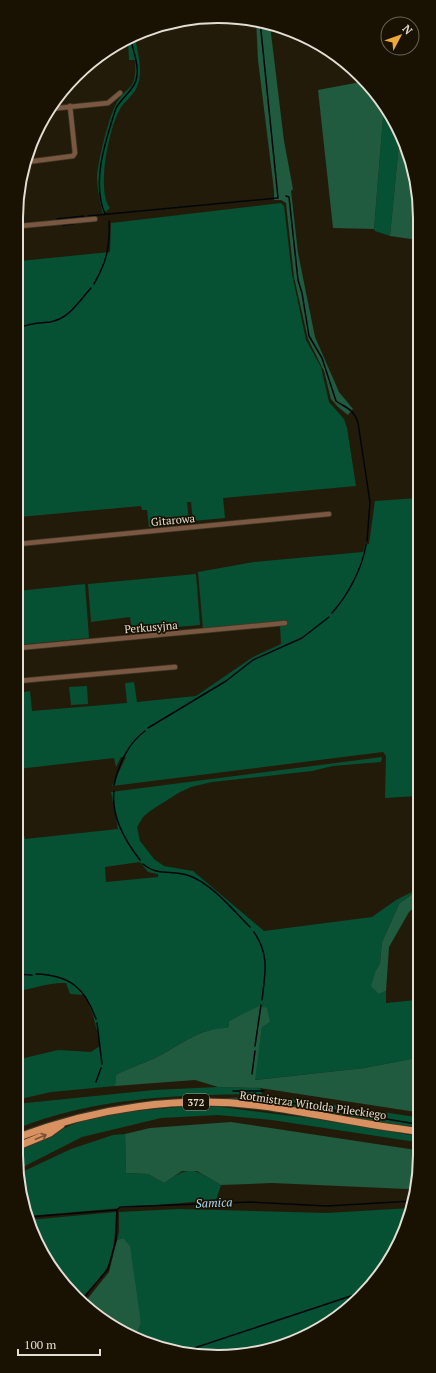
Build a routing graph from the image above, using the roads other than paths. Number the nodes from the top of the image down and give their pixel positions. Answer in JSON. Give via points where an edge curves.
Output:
{"nodes":[{"id":1,"x":120,"y":93,"type":"dead end"},
{"id":2,"x":70,"y":106,"type":"junction"},
{"id":3,"x":58,"y":107,"type":"edge"},
{"id":4,"x":32,"y":161,"type":"edge"},
{"id":5,"x":95,"y":219,"type":"dead end"},
{"id":6,"x":23,"y":226,"type":"edge"},
{"id":7,"x":329,"y":514,"type":"dead end"},
{"id":8,"x":23,"y":544,"type":"edge"},
{"id":9,"x":285,"y":623,"type":"dead end"},
{"id":10,"x":23,"y":648,"type":"edge"},
{"id":11,"x":175,"y":667,"type":"dead end"},
{"id":12,"x":23,"y":681,"type":"edge"},
{"id":13,"x":64,"y":1123,"type":"junction"},
{"id":14,"x":413,"y":1131,"type":"edge"},
{"id":15,"x":23,"y":1135,"type":"edge"},
{"id":16,"x":23,"y":1144,"type":"edge"}],
"edges":[{"from":1,"to":2,"type":"street","via":[[108,103]]},
{"from":2,"to":3,"type":"street"},
{"from":2,"to":4,"type":"street","via":[[73,156]]},
{"from":5,"to":6,"type":"street"},
{"from":7,"to":8,"type":"street","name":"Gitarowa"},
{"from":9,"to":10,"type":"street","name":"Perkusyjna"},
{"from":11,"to":12,"type":"street"},
{"from":13,"to":14,"type":"main road","name":"Rotmistrza Witolda Pileckiego","number":"372","via":[[96,1114],[150,1105],[218,1103],[263,1106]]},
{"from":13,"to":15,"type":"main road","name":"Rotmistrza Witolda Pileckiego","number":"372","via":[[46,1126]]},
{"from":16,"to":13,"type":"main road","name":"Rotmistrza Witolda Pileckiego","number":"372","one_way":true,"via":[[50,1133]]}]}
